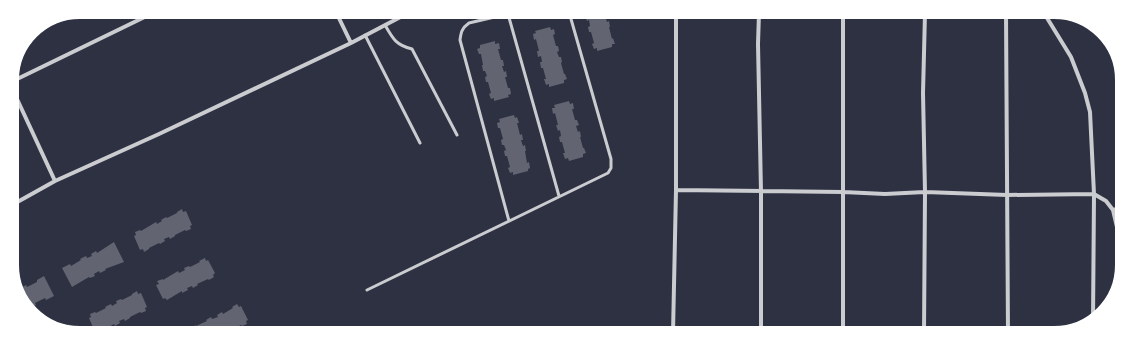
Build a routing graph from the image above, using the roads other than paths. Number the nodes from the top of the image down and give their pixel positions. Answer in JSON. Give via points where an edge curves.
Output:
{"nodes":[{"id":1,"x":144,"y":18,"type":"edge"},
{"id":2,"x":339,"y":18,"type":"edge"},
{"id":3,"x":398,"y":18,"type":"edge"},
{"id":4,"x":491,"y":18,"type":"edge"},
{"id":5,"x":509,"y":18,"type":"edge"},
{"id":6,"x":571,"y":18,"type":"edge"},
{"id":7,"x":676,"y":18,"type":"edge"},
{"id":8,"x":759,"y":18,"type":"edge"},
{"id":9,"x":843,"y":18,"type":"edge"},
{"id":10,"x":925,"y":18,"type":"edge"},
{"id":11,"x":1006,"y":18,"type":"edge"},
{"id":12,"x":1047,"y":18,"type":"edge"},
{"id":13,"x":385,"y":25,"type":"junction"},
{"id":14,"x":365,"y":35,"type":"junction"},
{"id":15,"x":351,"y":43,"type":"junction"},
{"id":16,"x":18,"y":79,"type":"edge"},
{"id":17,"x":18,"y":101,"type":"edge"},
{"id":18,"x":457,"y":135,"type":"dead end"},
{"id":19,"x":420,"y":143,"type":"dead end"},
{"id":20,"x":55,"y":181,"type":"junction"},
{"id":21,"x":676,"y":190,"type":"junction"},
{"id":22,"x":761,"y":192,"type":"junction"},
{"id":23,"x":843,"y":192,"type":"junction"},
{"id":24,"x":924,"y":192,"type":"junction"},
{"id":25,"x":1094,"y":194,"type":"junction"},
{"id":26,"x":1007,"y":195,"type":"junction"},
{"id":27,"x":559,"y":196,"type":"junction"},
{"id":28,"x":18,"y":202,"type":"edge"},
{"id":29,"x":1116,"y":209,"type":"edge"},
{"id":30,"x":1112,"y":210,"type":"junction"},
{"id":31,"x":509,"y":221,"type":"junction"},
{"id":32,"x":1116,"y":225,"type":"edge"},
{"id":33,"x":367,"y":290,"type":"dead end"},
{"id":34,"x":1094,"y":312,"type":"edge"},
{"id":35,"x":674,"y":327,"type":"edge"},
{"id":36,"x":761,"y":327,"type":"edge"},
{"id":37,"x":842,"y":327,"type":"edge"},
{"id":38,"x":924,"y":327,"type":"edge"},
{"id":39,"x":1008,"y":327,"type":"edge"}],
"edges":[{"from":1,"to":16,"type":"street"},
{"from":2,"to":15,"type":"street"},
{"from":3,"to":13,"type":"street"},
{"from":4,"to":31,"type":"lane","via":[[469,23],[464,27],[460,40]]},
{"from":5,"to":27,"type":"lane"},
{"from":6,"to":27,"type":"lane","via":[[612,163],[608,173]]},
{"from":7,"to":21,"type":"street"},
{"from":8,"to":22,"type":"street"},
{"from":9,"to":23,"type":"street"},
{"from":10,"to":24,"type":"street"},
{"from":11,"to":26,"type":"street"},
{"from":12,"to":25,"type":"street","via":[[1071,57],[1085,93],[1090,119]]},
{"from":13,"to":14,"type":"street"},
{"from":13,"to":18,"type":"lane","via":[[399,44],[412,49]]},
{"from":14,"to":15,"type":"street"},
{"from":14,"to":19,"type":"lane"},
{"from":15,"to":20,"type":"street"},
{"from":17,"to":20,"type":"street"},
{"from":20,"to":28,"type":"street"},
{"from":21,"to":22,"type":"street"},
{"from":21,"to":35,"type":"street"},
{"from":22,"to":23,"type":"street"},
{"from":22,"to":36,"type":"street"},
{"from":23,"to":24,"type":"street"},
{"from":23,"to":37,"type":"street"},
{"from":24,"to":26,"type":"street"},
{"from":24,"to":38,"type":"street"},
{"from":25,"to":26,"type":"street"},
{"from":25,"to":30,"type":"street","via":[[1106,201]]},
{"from":25,"to":34,"type":"street"},
{"from":26,"to":39,"type":"street"},
{"from":27,"to":31,"type":"lane"},
{"from":29,"to":30,"type":"street"},
{"from":30,"to":32,"type":"street"},
{"from":31,"to":33,"type":"lane"}]}
